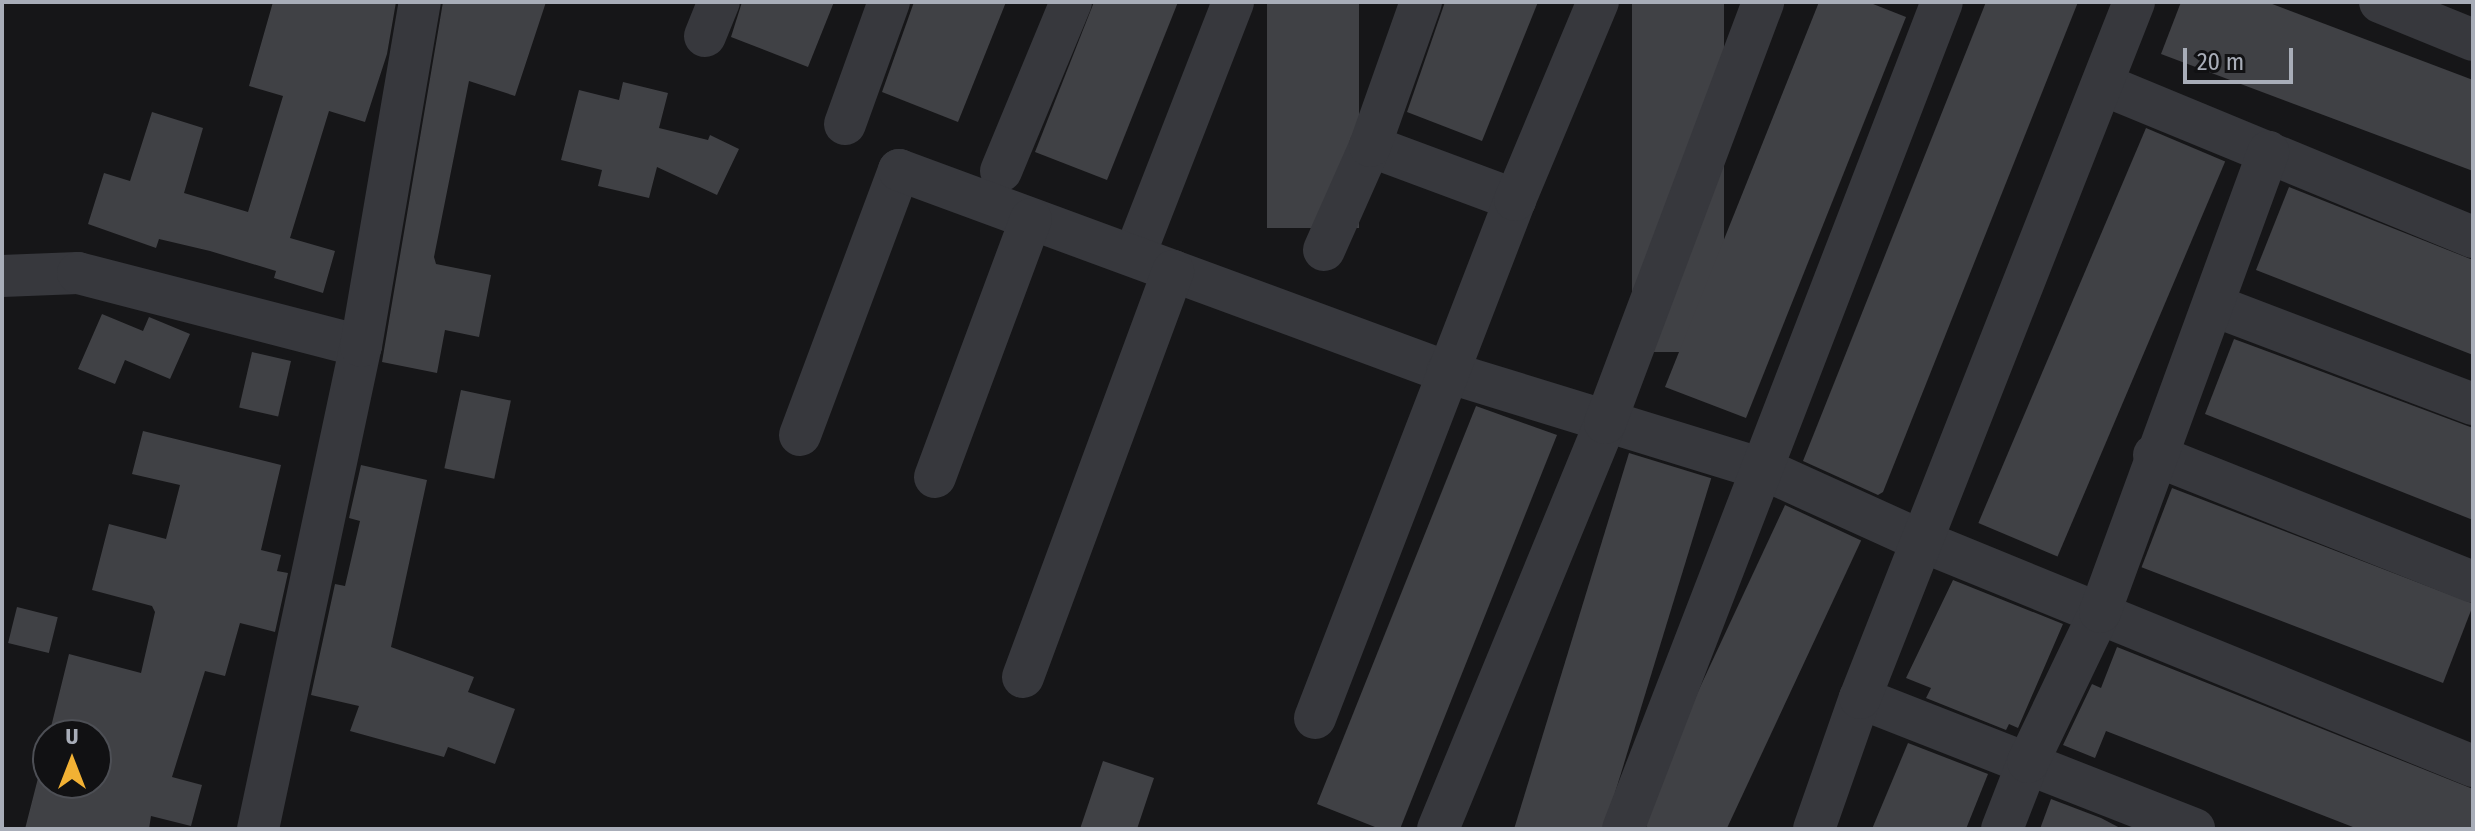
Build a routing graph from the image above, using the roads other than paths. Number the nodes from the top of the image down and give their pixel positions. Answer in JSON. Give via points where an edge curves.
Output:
{"nodes":[{"id":1,"x":420,"y":2,"type":"edge"},
{"id":2,"x":889,"y":2,"type":"edge"},
{"id":3,"x":1071,"y":2,"type":"edge"},
{"id":4,"x":1233,"y":2,"type":"edge"},
{"id":5,"x":1421,"y":2,"type":"edge"},
{"id":6,"x":1598,"y":2,"type":"edge"},
{"id":7,"x":1763,"y":2,"type":"edge"},
{"id":8,"x":2134,"y":2,"type":"edge"},
{"id":9,"x":2380,"y":2,"type":"edge"},
{"id":10,"x":1934,"y":4,"type":"edge"},
{"id":11,"x":2473,"y":40,"type":"edge"},
{"id":12,"x":2104,"y":85,"type":"junction"},
{"id":13,"x":845,"y":124,"type":"dead end"},
{"id":14,"x":1370,"y":146,"type":"junction"},
{"id":15,"x":2268,"y":152,"type":"junction"},
{"id":16,"x":1001,"y":171,"type":"dead end"},
{"id":17,"x":1515,"y":200,"type":"junction"},
{"id":18,"x":1031,"y":219,"type":"junction"},
{"id":19,"x":2473,"y":237,"type":"edge"},
{"id":20,"x":1140,"y":241,"type":"dead end"},
{"id":21,"x":1324,"y":250,"type":"dead end"},
{"id":22,"x":1173,"y":271,"type":"junction"},
{"id":23,"x":2,"y":276,"type":"edge"},
{"id":24,"x":2215,"y":306,"type":"junction"},
{"id":25,"x":361,"y":346,"type":"junction"},
{"id":26,"x":1447,"y":372,"type":"junction"},
{"id":27,"x":2473,"y":404,"type":"edge"},
{"id":28,"x":1605,"y":423,"type":"junction"},
{"id":29,"x":800,"y":435,"type":"dead end"},
{"id":30,"x":2154,"y":455,"type":"junction"},
{"id":31,"x":1763,"y":469,"type":"junction"},
{"id":32,"x":935,"y":477,"type":"dead end"},
{"id":33,"x":1924,"y":542,"type":"junction"},
{"id":34,"x":2473,"y":582,"type":"edge"},
{"id":35,"x":2100,"y":612,"type":"junction"},
{"id":36,"x":1023,"y":677,"type":"dead end"},
{"id":37,"x":1860,"y":698,"type":"junction"},
{"id":38,"x":1315,"y":718,"type":"dead end"},
{"id":39,"x":2028,"y":762,"type":"junction"},
{"id":40,"x":2473,"y":766,"type":"edge"},
{"id":41,"x":258,"y":829,"type":"edge"},
{"id":42,"x":1438,"y":829,"type":"edge"},
{"id":43,"x":1623,"y":829,"type":"edge"},
{"id":44,"x":1814,"y":829,"type":"edge"},
{"id":45,"x":2002,"y":829,"type":"edge"},
{"id":46,"x":2194,"y":829,"type":"edge"}],
"edges":[{"from":1,"to":25,"type":"street"},
{"from":2,"to":13,"type":"street"},
{"from":3,"to":16,"type":"street"},
{"from":4,"to":20,"type":"street"},
{"from":5,"to":14,"type":"street"},
{"from":6,"to":17,"type":"street"},
{"from":7,"to":28,"type":"street"},
{"from":8,"to":12,"type":"street"},
{"from":9,"to":11,"type":"street"},
{"from":10,"to":31,"type":"street"},
{"from":12,"to":15,"type":"street"},
{"from":12,"to":33,"type":"street"},
{"from":14,"to":17,"type":"street"},
{"from":14,"to":21,"type":"street"},
{"from":15,"to":19,"type":"street"},
{"from":15,"to":24,"type":"street"},
{"from":17,"to":26,"type":"street"},
{"from":18,"to":22,"type":"street"},
{"from":18,"to":29,"type":"street","via":[[899,170]]},
{"from":18,"to":32,"type":"street"},
{"from":22,"to":26,"type":"street"},
{"from":22,"to":36,"type":"street"},
{"from":23,"to":25,"type":"street","via":[[78,273]]},
{"from":24,"to":27,"type":"street"},
{"from":24,"to":30,"type":"street"},
{"from":25,"to":41,"type":"street"},
{"from":26,"to":28,"type":"street"},
{"from":26,"to":38,"type":"street"},
{"from":28,"to":31,"type":"street"},
{"from":28,"to":42,"type":"street"},
{"from":30,"to":34,"type":"street"},
{"from":30,"to":35,"type":"street"},
{"from":31,"to":33,"type":"street"},
{"from":31,"to":43,"type":"street"},
{"from":33,"to":35,"type":"street"},
{"from":33,"to":37,"type":"street"},
{"from":35,"to":39,"type":"street"},
{"from":35,"to":40,"type":"street"},
{"from":37,"to":39,"type":"street"},
{"from":37,"to":44,"type":"street"},
{"from":39,"to":45,"type":"street"},
{"from":39,"to":46,"type":"street"}]}
